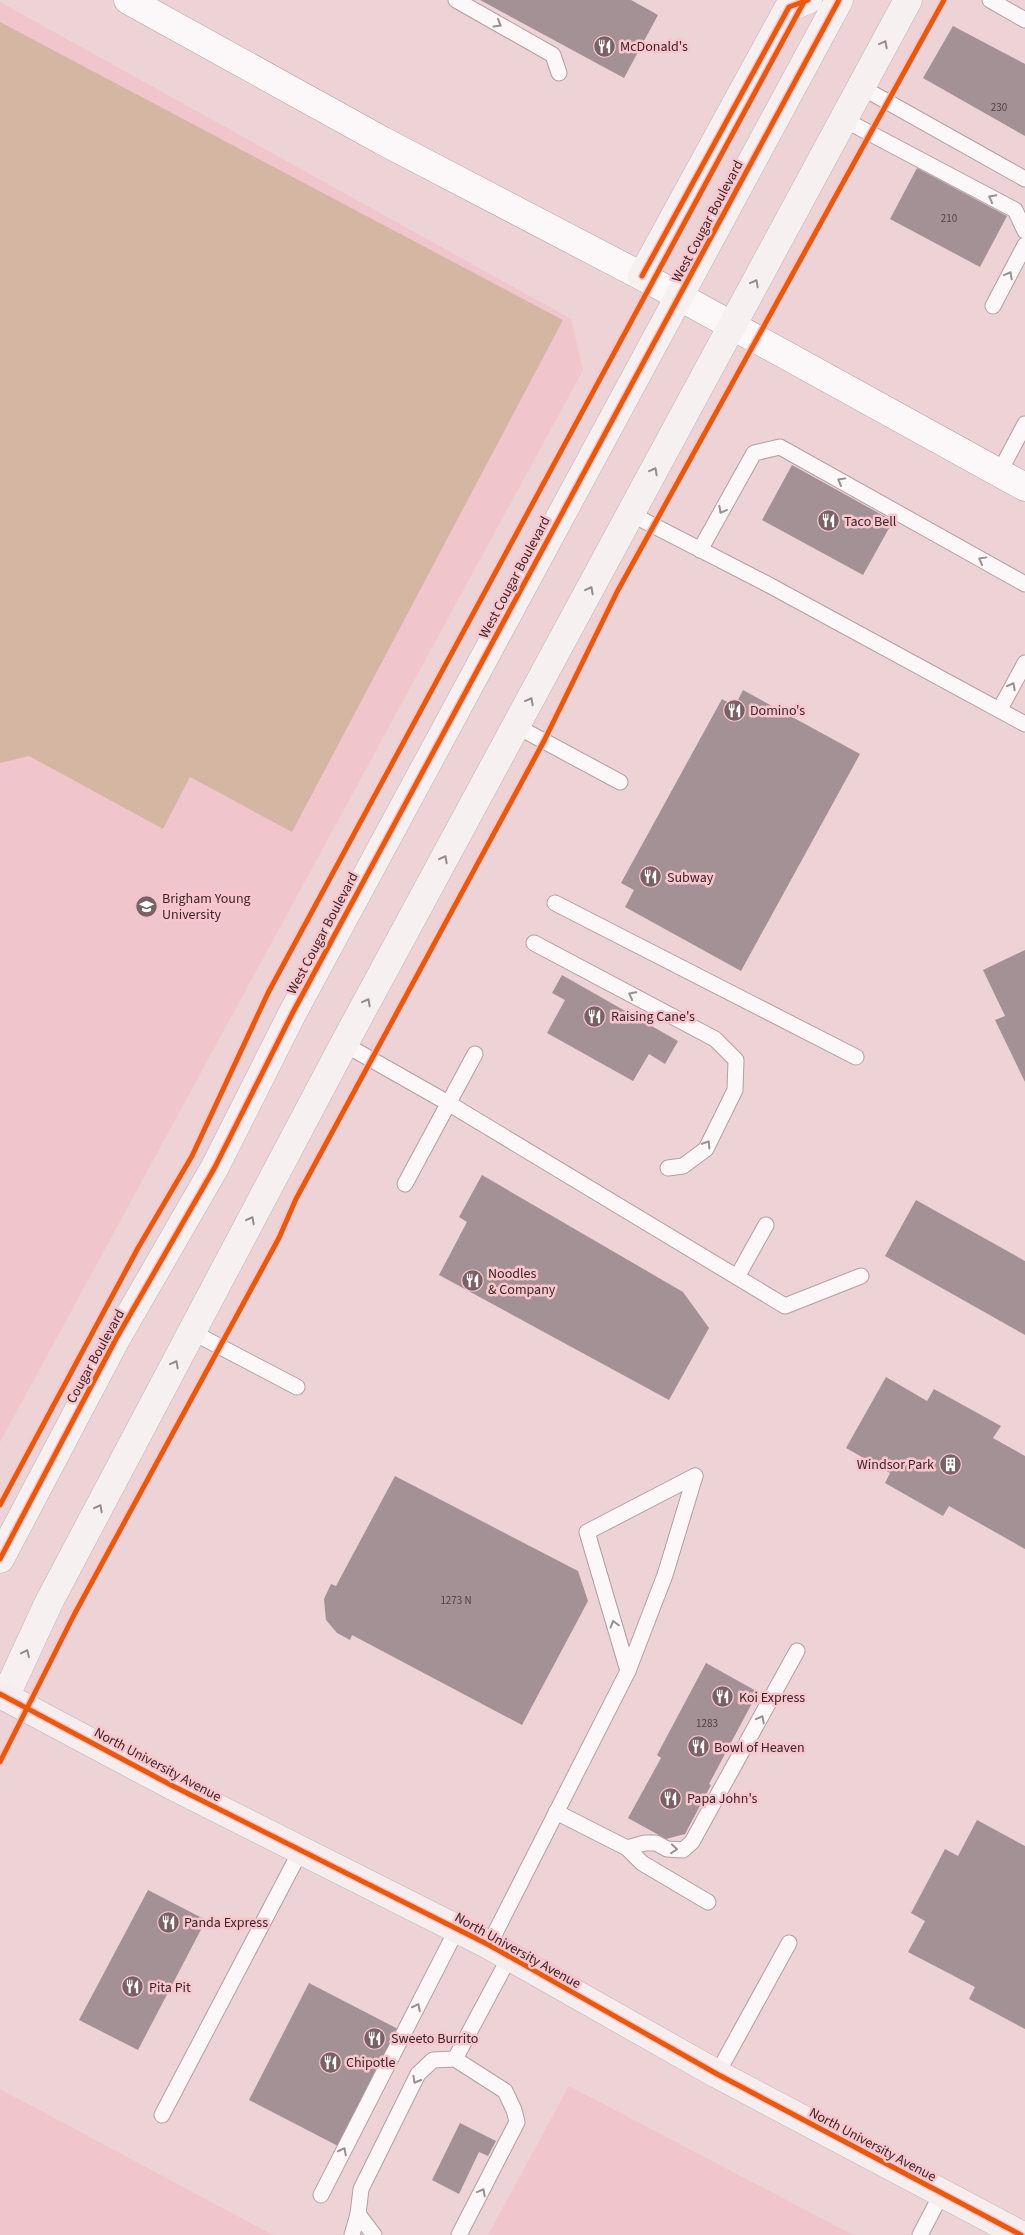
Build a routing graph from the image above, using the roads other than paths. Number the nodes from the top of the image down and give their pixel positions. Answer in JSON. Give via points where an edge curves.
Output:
{"nodes":[{"id":1,"x":128,"y":0,"type":"edge"},
{"id":2,"x":456,"y":0,"type":"edge"},
{"id":3,"x":808,"y":0,"type":"edge"},
{"id":4,"x":839,"y":0,"type":"edge"},
{"id":5,"x":908,"y":0,"type":"edge"},
{"id":6,"x":990,"y":0,"type":"edge"},
{"id":7,"x":1025,"y":20,"type":"edge"},
{"id":8,"x":559,"y":72,"type":"dead end"},
{"id":9,"x":860,"y":87,"type":"junction"},
{"id":10,"x":843,"y":119,"type":"junction"},
{"id":11,"x":1025,"y":179,"type":"edge"},
{"id":12,"x":1025,"y":231,"type":"edge"},
{"id":13,"x":1025,"y":245,"type":"edge"},
{"id":14,"x":642,"y":276,"type":"junction"},
{"id":15,"x":679,"y":297,"type":"junction"},
{"id":16,"x":992,"y":306,"type":"dead end"},
{"id":17,"x":732,"y":326,"type":"junction"},
{"id":18,"x":1025,"y":424,"type":"edge"},
{"id":19,"x":999,"y":473,"type":"junction"},
{"id":20,"x":1025,"y":487,"type":"edge"},
{"id":21,"x":631,"y":514,"type":"junction"},
{"id":22,"x":700,"y":550,"type":"junction"},
{"id":23,"x":1025,"y":584,"type":"edge"},
{"id":24,"x":1025,"y":663,"type":"edge"},
{"id":25,"x":1000,"y":709,"type":"junction"},
{"id":26,"x":1025,"y":724,"type":"edge"},
{"id":27,"x":516,"y":726,"type":"junction"},
{"id":28,"x":620,"y":782,"type":"dead end"},
{"id":29,"x":555,"y":903,"type":"dead end"},
{"id":30,"x":534,"y":943,"type":"dead end"},
{"id":31,"x":344,"y":1044,"type":"junction"},
{"id":32,"x":474,"y":1054,"type":"dead end"},
{"id":33,"x":856,"y":1057,"type":"dead end"},
{"id":34,"x":448,"y":1103,"type":"junction"},
{"id":35,"x":216,"y":1167,"type":"joint"},
{"id":36,"x":668,"y":1168,"type":"dead end"},
{"id":37,"x":404,"y":1184,"type":"dead end"},
{"id":38,"x":766,"y":1225,"type":"dead end"},
{"id":39,"x":861,"y":1276,"type":"dead end"},
{"id":40,"x":737,"y":1277,"type":"junction"},
{"id":41,"x":192,"y":1332,"type":"junction"},
{"id":42,"x":297,"y":1387,"type":"dead end"},
{"id":43,"x":0,"y":1559,"type":"edge"},
{"id":44,"x":797,"y":1651,"type":"dead end"},
{"id":45,"x":628,"y":1671,"type":"junction"},
{"id":46,"x":2,"y":1699,"type":"edge"},
{"id":47,"x":556,"y":1812,"type":"junction"},
{"id":48,"x":628,"y":1848,"type":"junction"},
{"id":49,"x":301,"y":1850,"type":"junction"},
{"id":50,"x":708,"y":1902,"type":"dead end"},
{"id":51,"x":457,"y":1928,"type":"junction"},
{"id":52,"x":788,"y":1943,"type":"dead end"},
{"id":53,"x":500,"y":1950,"type":"junction"},
{"id":54,"x":456,"y":2059,"type":"junction"},
{"id":55,"x":717,"y":2074,"type":"junction"},
{"id":56,"x":162,"y":2115,"type":"dead end"},
{"id":57,"x":942,"y":2193,"type":"junction"},
{"id":58,"x":321,"y":2195,"type":"dead end"},
{"id":59,"x":358,"y":2214,"type":"junction"},
{"id":60,"x":352,"y":2235,"type":"edge"},
{"id":61,"x":374,"y":2235,"type":"edge"},
{"id":62,"x":459,"y":2235,"type":"edge"},
{"id":63,"x":920,"y":2235,"type":"edge"},
{"id":64,"x":1020,"y":2235,"type":"edge"}],
"edges":[{"from":1,"to":14,"type":"main road","via":[[383,142]]},
{"from":2,"to":8,"type":"lane","one_way":true,"via":[[553,55]]},
{"from":3,"to":14,"type":"main road","via":[[788,7]]},
{"from":4,"to":15,"type":"main road","name":"West Cougar Boulevard"},
{"from":9,"to":5,"type":"main road","one_way":true},
{"from":6,"to":7,"type":"lane"},
{"from":9,"to":10,"type":"main road"},
{"from":9,"to":11,"type":"lane"},
{"from":12,"to":10,"type":"lane","one_way":true,"via":[[1014,210]]},
{"from":17,"to":10,"type":"main road","one_way":true},
{"from":16,"to":13,"type":"lane","one_way":true},
{"from":14,"to":15,"type":"main road"},
{"from":15,"to":17,"type":"main road"},
{"from":15,"to":35,"type":"main road","name":"West Cougar Boulevard","via":[[287,1022]]},
{"from":17,"to":19,"type":"main road"},
{"from":21,"to":17,"type":"main road","one_way":true},
{"from":18,"to":19,"type":"lane"},
{"from":19,"to":20,"type":"main road"},
{"from":21,"to":22,"type":"lane"},
{"from":27,"to":21,"type":"main road","one_way":true},
{"from":23,"to":22,"type":"lane","one_way":true,"via":[[780,447],[754,453]]},
{"from":22,"to":25,"type":"lane"},
{"from":25,"to":24,"type":"lane","one_way":true},
{"from":25,"to":26,"type":"lane"},
{"from":27,"to":28,"type":"lane"},
{"from":31,"to":27,"type":"main road","one_way":true},
{"from":29,"to":33,"type":"lane"},
{"from":36,"to":30,"type":"lane","one_way":true,"via":[[683,1166],[706,1149],[735,1090],[736,1060],[715,1039]]},
{"from":31,"to":34,"type":"lane"},
{"from":41,"to":31,"type":"main road","one_way":true},
{"from":32,"to":34,"type":"lane"},
{"from":34,"to":37,"type":"lane"},
{"from":34,"to":40,"type":"lane"},
{"from":35,"to":43,"type":"main road","name":"Cougar Boulevard","via":[[116,1339]]},
{"from":38,"to":40,"type":"lane"},
{"from":39,"to":40,"type":"lane","via":[[785,1306]]},
{"from":41,"to":42,"type":"lane"},
{"from":46,"to":41,"type":"main road","one_way":true,"via":[[49,1602]]},
{"from":48,"to":44,"type":"lane","one_way":true,"via":[[656,1843],[667,1849],[683,1850],[692,1842]]},
{"from":45,"to":45,"type":"lane","one_way":true,"via":[[587,1532],[694,1476],[665,1575]]},
{"from":45,"to":47,"type":"lane"},
{"from":46,"to":49,"type":"highway","name":"North University Avenue"},
{"from":47,"to":48,"type":"lane"},
{"from":47,"to":53,"type":"lane"},
{"from":48,"to":50,"type":"lane","via":[[642,1863]]},
{"from":49,"to":51,"type":"highway","name":"North University Avenue"},
{"from":49,"to":56,"type":"lane"},
{"from":51,"to":53,"type":"highway","name":"North University Avenue"},
{"from":58,"to":51,"type":"lane","one_way":true},
{"from":52,"to":55,"type":"lane"},
{"from":53,"to":54,"type":"lane"},
{"from":53,"to":55,"type":"highway","name":"North University Avenue"},
{"from":54,"to":59,"type":"lane","one_way":true,"via":[[433,2060],[418,2074],[361,2190]]},
{"from":62,"to":54,"type":"lane","one_way":true,"via":[[517,2122],[504,2091]]},
{"from":55,"to":57,"type":"highway","name":"North University Avenue"},
{"from":57,"to":63,"type":"lane"},
{"from":57,"to":64,"type":"highway","name":"North University Avenue"},
{"from":59,"to":60,"type":"lane"},
{"from":59,"to":61,"type":"lane"}]}
